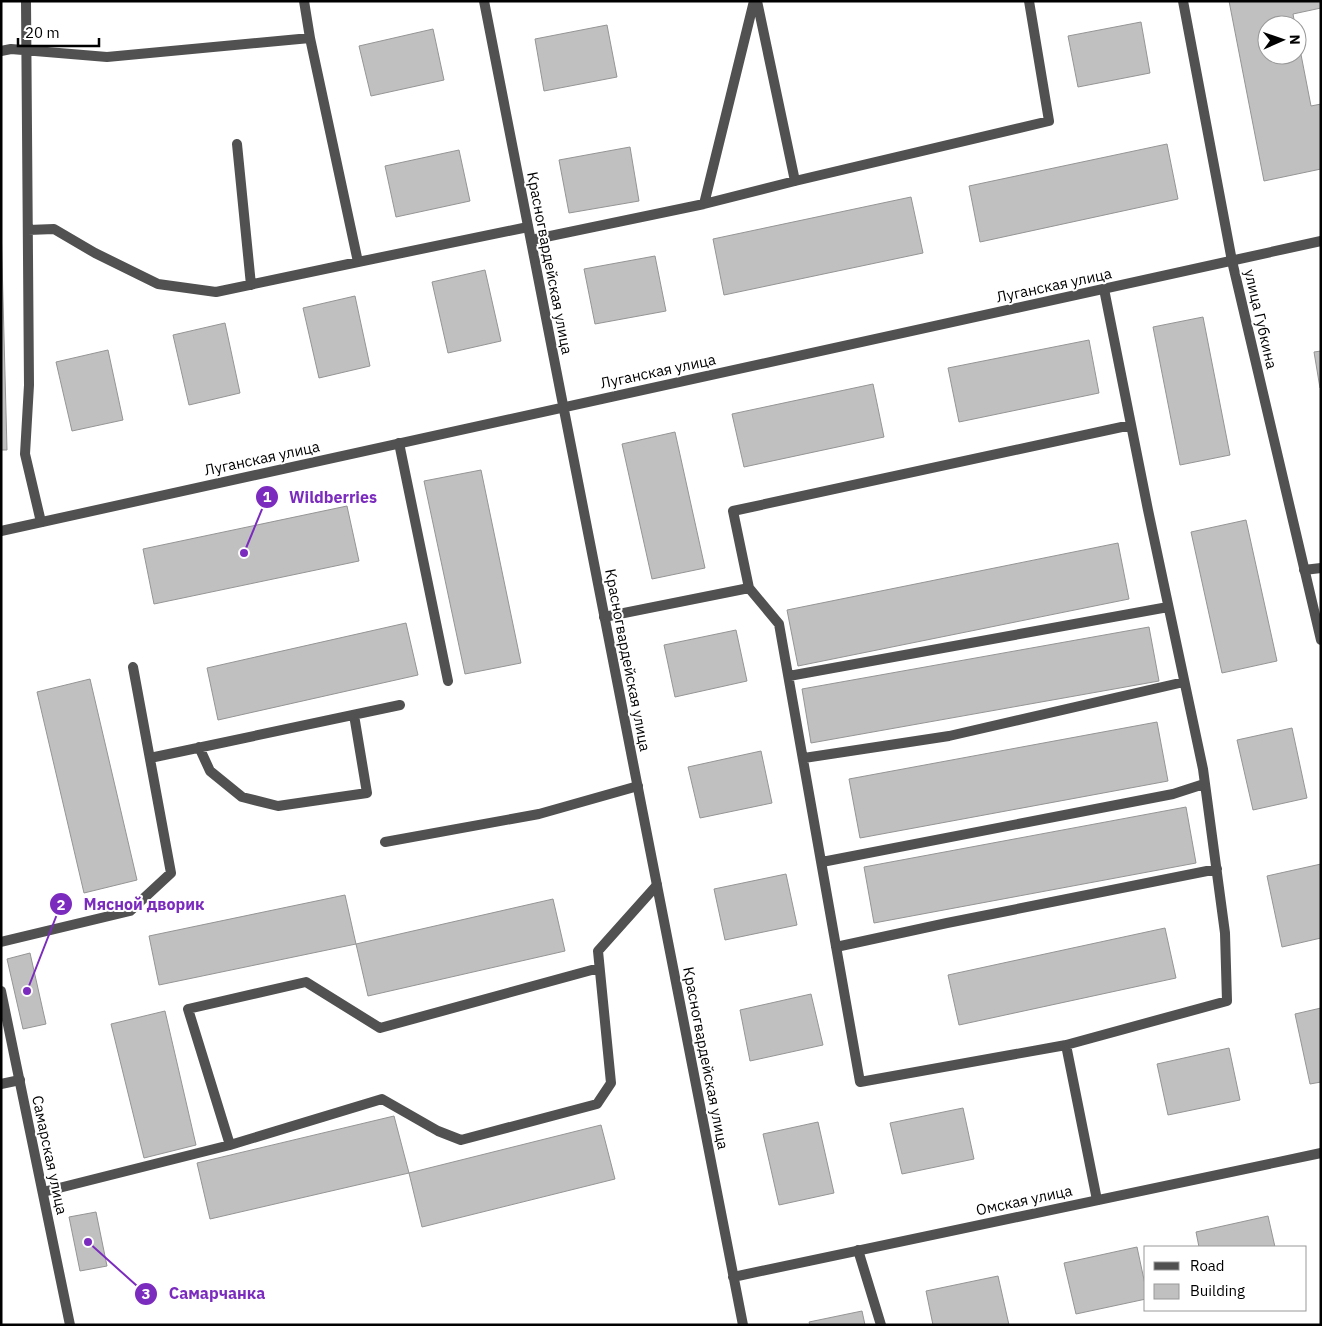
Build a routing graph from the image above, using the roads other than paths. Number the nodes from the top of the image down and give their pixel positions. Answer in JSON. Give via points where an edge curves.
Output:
{"nodes":[{"id":1,"x":26,"y":1,"type":"edge"},
{"id":2,"x":304,"y":1,"type":"edge"},
{"id":3,"x":484,"y":1,"type":"edge"},
{"id":4,"x":755,"y":1,"type":"edge"},
{"id":5,"x":1030,"y":1,"type":"edge"},
{"id":6,"x":1183,"y":1,"type":"edge"},
{"id":7,"x":310,"y":38,"type":"junction"},
{"id":8,"x":1,"y":51,"type":"edge"},
{"id":9,"x":26,"y":51,"type":"junction"},
{"id":10,"x":237,"y":144,"type":"dead end"},
{"id":11,"x":795,"y":181,"type":"junction"},
{"id":12,"x":704,"y":204,"type":"junction"},
{"id":13,"x":528,"y":227,"type":"junction"},
{"id":14,"x":28,"y":230,"type":"junction"},
{"id":15,"x":531,"y":240,"type":"junction"},
{"id":16,"x":1321,"y":241,"type":"edge"},
{"id":17,"x":1232,"y":261,"type":"junction"},
{"id":18,"x":358,"y":262,"type":"junction"},
{"id":19,"x":250,"y":285,"type":"junction"},
{"id":20,"x":1104,"y":289,"type":"junction"},
{"id":21,"x":564,"y":407,"type":"junction"},
{"id":22,"x":1130,"y":424,"type":"junction"},
{"id":23,"x":399,"y":443,"type":"junction"},
{"id":24,"x":41,"y":522,"type":"junction"},
{"id":25,"x":1,"y":531,"type":"edge"},
{"id":26,"x":1321,"y":568,"type":"edge"},
{"id":27,"x":1304,"y":570,"type":"junction"},
{"id":28,"x":749,"y":588,"type":"junction"},
{"id":29,"x":1168,"y":607,"type":"junction"},
{"id":30,"x":604,"y":617,"type":"junction"},
{"id":31,"x":1321,"y":640,"type":"edge"},
{"id":32,"x":133,"y":667,"type":"dead end"},
{"id":33,"x":789,"y":676,"type":"junction"},
{"id":34,"x":448,"y":681,"type":"dead end"},
{"id":35,"x":1184,"y":682,"type":"junction"},
{"id":36,"x":400,"y":705,"type":"dead end"},
{"id":37,"x":354,"y":715,"type":"junction"},
{"id":38,"x":199,"y":747,"type":"junction"},
{"id":39,"x":150,"y":758,"type":"junction"},
{"id":40,"x":804,"y":758,"type":"junction"},
{"id":41,"x":1204,"y":784,"type":"junction"},
{"id":42,"x":638,"y":786,"type":"junction"},
{"id":43,"x":384,"y":842,"type":"dead end"},
{"id":44,"x":822,"y":862,"type":"junction"},
{"id":45,"x":1216,"y":869,"type":"junction"},
{"id":46,"x":657,"y":885,"type":"junction"},
{"id":47,"x":1,"y":942,"type":"edge"},
{"id":48,"x":836,"y":947,"type":"junction"},
{"id":49,"x":599,"y":968,"type":"junction"},
{"id":50,"x":1,"y":991,"type":"edge"},
{"id":51,"x":1066,"y":1045,"type":"junction"},
{"id":52,"x":20,"y":1080,"type":"junction"},
{"id":53,"x":1,"y":1084,"type":"edge"},
{"id":54,"x":230,"y":1145,"type":"junction"},
{"id":55,"x":1321,"y":1152,"type":"edge"},
{"id":56,"x":43,"y":1192,"type":"junction"},
{"id":57,"x":1097,"y":1200,"type":"junction"},
{"id":58,"x":858,"y":1250,"type":"junction"},
{"id":59,"x":733,"y":1277,"type":"junction"},
{"id":60,"x":70,"y":1325,"type":"edge"},
{"id":61,"x":743,"y":1325,"type":"edge"},
{"id":62,"x":881,"y":1325,"type":"edge"}],
"edges":[{"from":1,"to":9,"type":"street"},
{"from":2,"to":7,"type":"street"},
{"from":3,"to":13,"type":"street","name":"Красногвардейская улица"},
{"from":4,"to":11,"type":"street"},
{"from":4,"to":12,"type":"street"},
{"from":5,"to":11,"type":"street","via":[[1049,121]]},
{"from":6,"to":17,"type":"street","name":"улица Губкина"},
{"from":7,"to":9,"type":"street","via":[[107,57]]},
{"from":7,"to":18,"type":"street"},
{"from":8,"to":9,"type":"street"},
{"from":9,"to":14,"type":"street"},
{"from":10,"to":19,"type":"street"},
{"from":11,"to":12,"type":"street"},
{"from":12,"to":15,"type":"street"},
{"from":13,"to":15,"type":"street","name":"Красногвардейская улица"},
{"from":13,"to":18,"type":"street"},
{"from":14,"to":19,"type":"street","via":[[54,229],[158,284],[216,292]]},
{"from":14,"to":24,"type":"street","via":[[30,385],[25,454]]},
{"from":15,"to":21,"type":"street","name":"Красногвардейская улица"},
{"from":16,"to":17,"type":"street","name":"Луганская улица"},
{"from":17,"to":20,"type":"street","name":"Луганская улица"},
{"from":17,"to":27,"type":"street","name":"улица Губкина"},
{"from":18,"to":19,"type":"street"},
{"from":20,"to":21,"type":"street","name":"Луганская улица"},
{"from":20,"to":22,"type":"street"},
{"from":21,"to":23,"type":"street","name":"Луганская улица"},
{"from":21,"to":30,"type":"street","name":"Красногвардейская улица"},
{"from":22,"to":28,"type":"street","via":[[733,511]]},
{"from":22,"to":29,"type":"street"},
{"from":23,"to":24,"type":"street","name":"Луганская улица"},
{"from":23,"to":34,"type":"street"},
{"from":24,"to":25,"type":"street","name":"Луганская улица"},
{"from":26,"to":27,"type":"street"},
{"from":27,"to":31,"type":"street","name":"улица Губкина"},
{"from":28,"to":30,"type":"street"},
{"from":28,"to":33,"type":"street","via":[[779,624]]},
{"from":29,"to":33,"type":"street"},
{"from":29,"to":35,"type":"street"},
{"from":30,"to":42,"type":"street","name":"Красногвардейская улица"},
{"from":32,"to":39,"type":"street"},
{"from":33,"to":40,"type":"street"},
{"from":35,"to":40,"type":"street","via":[[949,736]]},
{"from":35,"to":41,"type":"street"},
{"from":36,"to":37,"type":"street"},
{"from":37,"to":38,"type":"street"},
{"from":37,"to":38,"type":"street","via":[[367,793],[278,806],[242,798],[210,771]]},
{"from":38,"to":39,"type":"street"},
{"from":39,"to":47,"type":"street","via":[[171,873],[130,911]]},
{"from":40,"to":44,"type":"street"},
{"from":41,"to":44,"type":"street","via":[[1173,794]]},
{"from":41,"to":45,"type":"street"},
{"from":42,"to":43,"type":"street","via":[[539,814]]},
{"from":42,"to":46,"type":"street","name":"Красногвардейская улица"},
{"from":44,"to":48,"type":"street"},
{"from":45,"to":48,"type":"street"},
{"from":45,"to":51,"type":"street","via":[[1225,933],[1227,1001]]},
{"from":46,"to":49,"type":"street","via":[[598,951]]},
{"from":46,"to":59,"type":"street","name":"Красногвардейская улица"},
{"from":48,"to":51,"type":"street","via":[[860,1082]]},
{"from":49,"to":54,"type":"street","via":[[611,1083],[597,1104],[461,1140],[438,1131],[382,1099]]},
{"from":49,"to":54,"type":"street","via":[[380,1028],[306,982],[188,1009]]},
{"from":50,"to":52,"type":"street","name":"Самарская улица"},
{"from":51,"to":57,"type":"street"},
{"from":52,"to":53,"type":"street"},
{"from":52,"to":56,"type":"street","name":"Самарская улица"},
{"from":54,"to":56,"type":"street"},
{"from":55,"to":57,"type":"street","name":"Омская улица"},
{"from":56,"to":60,"type":"street","name":"Самарская улица"},
{"from":57,"to":58,"type":"street","name":"Омская улица"},
{"from":58,"to":59,"type":"street","name":"Омская улица"},
{"from":58,"to":62,"type":"street"},
{"from":59,"to":61,"type":"street","name":"Красногвардейская улица"}]}
